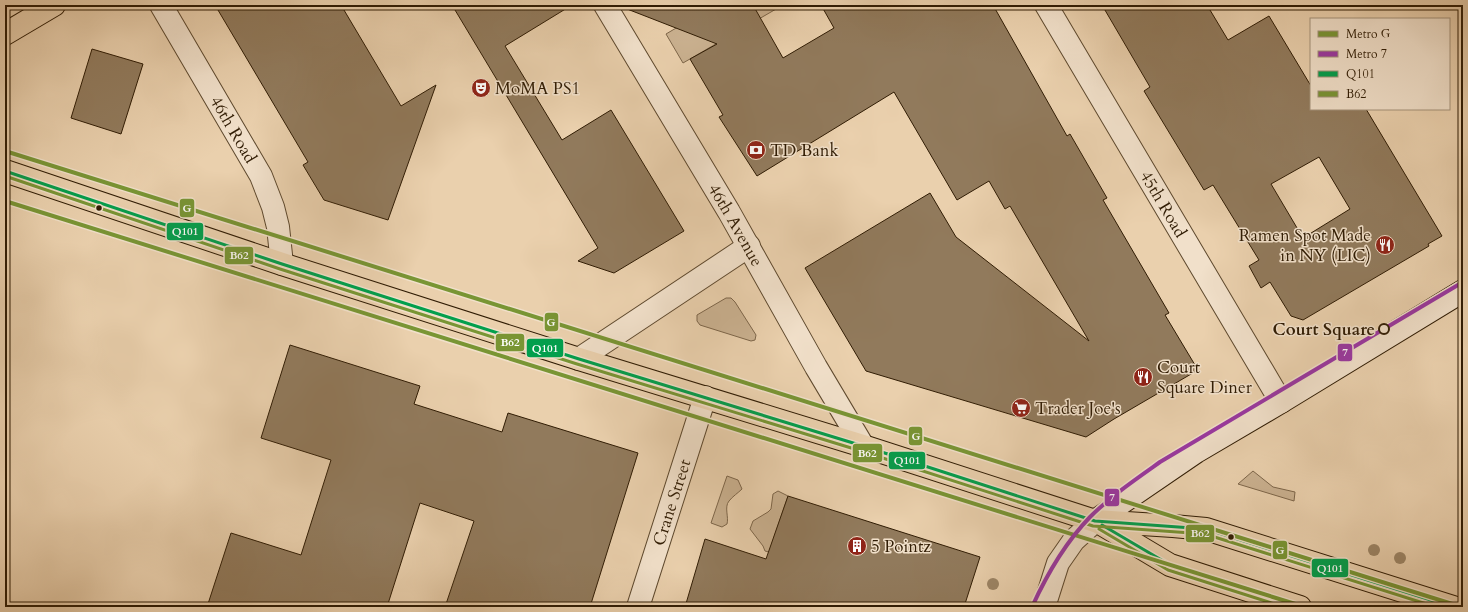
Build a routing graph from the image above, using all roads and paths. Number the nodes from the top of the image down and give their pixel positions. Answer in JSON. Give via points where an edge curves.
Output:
{"nodes":[{"id":1,"x":54,"y":5,"type":"edge"},
{"id":2,"x":161,"y":5,"type":"edge"},
{"id":3,"x":605,"y":5,"type":"edge"},
{"id":4,"x":1046,"y":5,"type":"edge"},
{"id":5,"x":5,"y":34,"type":"edge"},
{"id":6,"x":5,"y":171,"type":"edge"},
{"id":7,"x":749,"y":246,"type":"junction"},
{"id":8,"x":282,"y":264,"type":"junction"},
{"id":9,"x":1463,"y":291,"type":"edge"},
{"id":10,"x":580,"y":359,"type":"junction"},
{"id":11,"x":705,"y":397,"type":"junction"},
{"id":12,"x":1280,"y":402,"type":"junction"},
{"id":13,"x":863,"y":446,"type":"junction"},
{"id":14,"x":1095,"y":521,"type":"junction"},
{"id":15,"x":638,"y":607,"type":"edge"},
{"id":16,"x":1044,"y":607,"type":"edge"},
{"id":17,"x":1300,"y":607,"type":"edge"},
{"id":18,"x":1453,"y":607,"type":"edge"}],
"edges":[{"from":1,"to":5,"type":"main road"},
{"from":2,"to":8,"type":"street","name":"46th Road","via":[[261,176],[278,227]]},
{"from":3,"to":7,"type":"street","name":"46th Avenue"},
{"from":4,"to":12,"type":"street","name":"45th Road"},
{"from":6,"to":8,"type":"main road"},
{"from":7,"to":10,"type":"street"},
{"from":7,"to":13,"type":"street","name":"46th Avenue"},
{"from":8,"to":10,"type":"main road"},
{"from":9,"to":12,"type":"street"},
{"from":10,"to":11,"type":"main road"},
{"from":11,"to":13,"type":"main road"},
{"from":11,"to":15,"type":"street","name":"Crane Street"},
{"from":12,"to":14,"type":"street","via":[[1196,452]]},
{"from":13,"to":14,"type":"main road"},
{"from":14,"to":16,"type":"street","via":[[1074,540],[1058,563]]},
{"from":14,"to":17,"type":"main road","via":[[1170,565]]},
{"from":14,"to":18,"type":"main road","via":[[1206,529]]}]}
